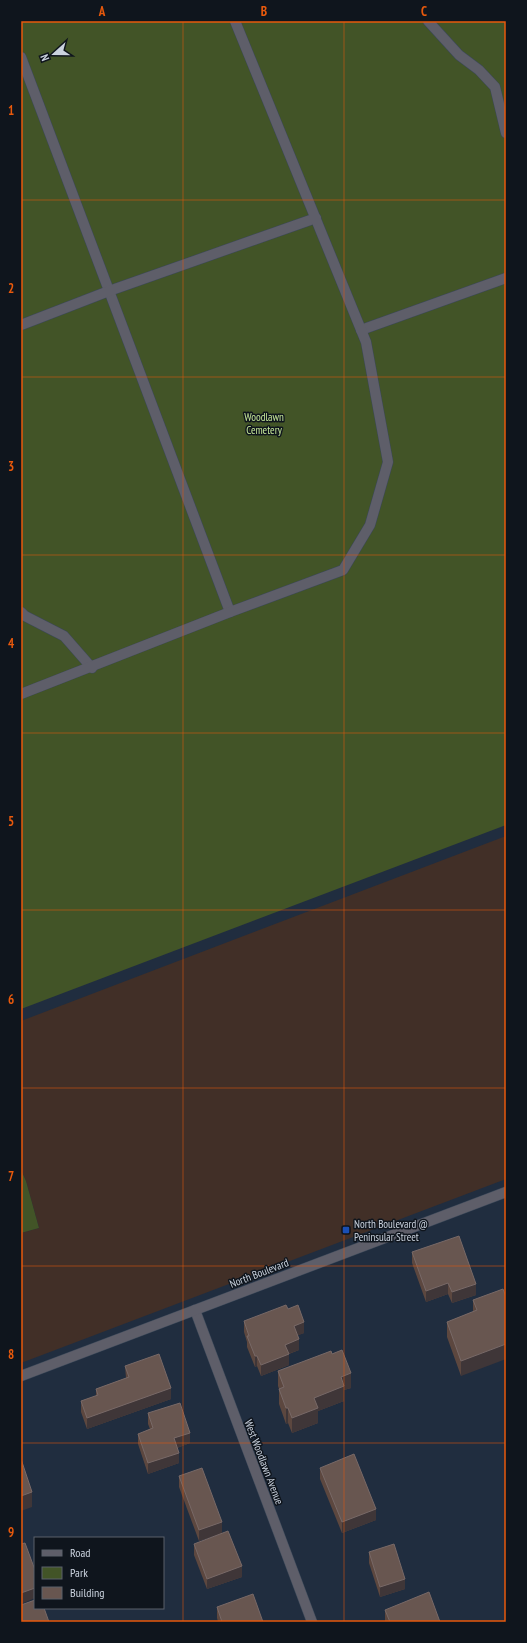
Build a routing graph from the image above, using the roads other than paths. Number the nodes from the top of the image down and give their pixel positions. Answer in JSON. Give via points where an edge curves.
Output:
{"nodes":[{"id":1,"x":235,"y":21,"type":"edge"},
{"id":2,"x":428,"y":21,"type":"edge"},
{"id":3,"x":21,"y":57,"type":"edge"},
{"id":4,"x":506,"y":133,"type":"edge"},
{"id":5,"x":316,"y":218,"type":"junction"},
{"id":6,"x":506,"y":278,"type":"edge"},
{"id":7,"x":109,"y":291,"type":"junction"},
{"id":8,"x":21,"y":325,"type":"edge"},
{"id":9,"x":361,"y":330,"type":"junction"},
{"id":10,"x":21,"y":612,"type":"edge"},
{"id":11,"x":230,"y":612,"type":"junction"},
{"id":12,"x":92,"y":668,"type":"junction"},
{"id":13,"x":21,"y":694,"type":"edge"},
{"id":14,"x":506,"y":1192,"type":"edge"},
{"id":15,"x":195,"y":1310,"type":"junction"},
{"id":16,"x":21,"y":1376,"type":"edge"},
{"id":17,"x":312,"y":1622,"type":"edge"}],
"edges":[{"from":1,"to":5,"type":"street"},
{"from":2,"to":4,"type":"street","via":[[459,55],[479,70],[495,87]]},
{"from":3,"to":7,"type":"street"},
{"from":5,"to":7,"type":"street"},
{"from":5,"to":9,"type":"street"},
{"from":6,"to":9,"type":"street"},
{"from":7,"to":8,"type":"street"},
{"from":7,"to":11,"type":"street"},
{"from":9,"to":11,"type":"street","via":[[366,342],[388,462],[370,525],[343,570]]},
{"from":10,"to":12,"type":"street","via":[[64,636]]},
{"from":11,"to":12,"type":"street"},
{"from":12,"to":13,"type":"street"},
{"from":14,"to":15,"type":"street","name":"North Boulevard"},
{"from":15,"to":16,"type":"street","name":"North Boulevard"},
{"from":15,"to":17,"type":"street","name":"West Woodlawn Avenue"}]}
